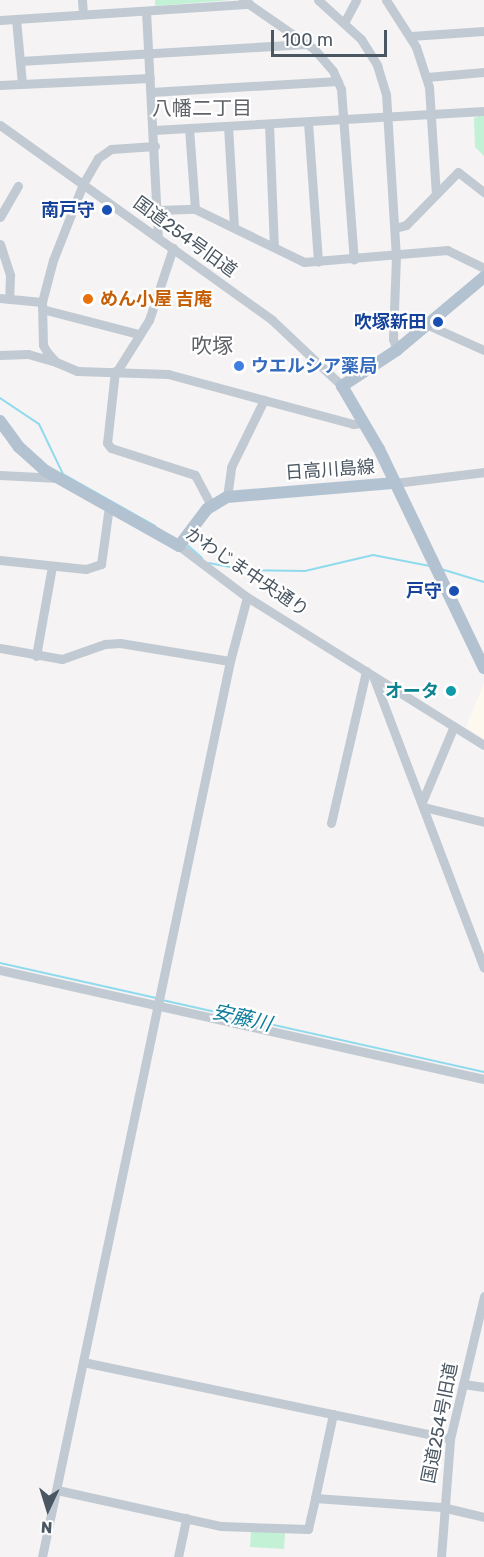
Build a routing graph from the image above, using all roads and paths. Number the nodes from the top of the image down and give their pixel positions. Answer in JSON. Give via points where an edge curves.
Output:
{"nodes":[{"id":1,"x":82,"y":0,"type":"edge"},
{"id":2,"x":318,"y":0,"type":"edge"},
{"id":3,"x":356,"y":0,"type":"edge"},
{"id":4,"x":386,"y":0,"type":"edge"},
{"id":5,"x":248,"y":1,"type":"edge"},
{"id":6,"x":146,"y":11,"type":"junction"},
{"id":7,"x":83,"y":14,"type":"junction"},
{"id":8,"x":16,"y":19,"type":"junction"},
{"id":9,"x":0,"y":20,"type":"edge"},
{"id":10,"x":345,"y":21,"type":"junction"},
{"id":11,"x":484,"y":32,"type":"edge"},
{"id":12,"x":411,"y":36,"type":"junction"},
{"id":13,"x":306,"y":44,"type":"junction"},
{"id":14,"x":149,"y":51,"type":"junction"},
{"id":15,"x":20,"y":61,"type":"junction"},
{"id":16,"x":484,"y":72,"type":"edge"},
{"id":17,"x":427,"y":77,"type":"junction"},
{"id":18,"x":150,"y":78,"type":"junction"},
{"id":19,"x":338,"y":81,"type":"junction"},
{"id":20,"x":22,"y":84,"type":"junction"},
{"id":21,"x":0,"y":85,"type":"edge"},
{"id":22,"x":151,"y":92,"type":"junction"},
{"id":23,"x":484,"y":111,"type":"edge"},
{"id":24,"x":431,"y":114,"type":"junction"},
{"id":25,"x":388,"y":117,"type":"junction"},
{"id":26,"x":346,"y":120,"type":"junction"},
{"id":27,"x":308,"y":122,"type":"junction"},
{"id":28,"x":269,"y":124,"type":"junction"},
{"id":29,"x":0,"y":125,"type":"edge"},
{"id":30,"x":228,"y":126,"type":"junction"},
{"id":31,"x":189,"y":128,"type":"junction"},
{"id":32,"x":154,"y":130,"type":"junction"},
{"id":33,"x":154,"y":146,"type":"junction"},
{"id":34,"x":83,"y":184,"type":"junction"},
{"id":35,"x":18,"y":186,"type":"dead end"},
{"id":36,"x":484,"y":192,"type":"edge"},
{"id":37,"x":436,"y":194,"type":"junction"},
{"id":38,"x":195,"y":208,"type":"junction"},
{"id":39,"x":158,"y":210,"type":"junction"},
{"id":40,"x":0,"y":216,"type":"edge"},
{"id":41,"x":234,"y":227,"type":"junction"},
{"id":42,"x":395,"y":228,"type":"junction"},
{"id":43,"x":158,"y":238,"type":"junction"},
{"id":44,"x":0,"y":244,"type":"edge"},
{"id":45,"x":274,"y":247,"type":"junction"},
{"id":46,"x":173,"y":248,"type":"junction"},
{"id":47,"x":396,"y":256,"type":"junction"},
{"id":48,"x":354,"y":260,"type":"junction"},
{"id":49,"x":318,"y":262,"type":"junction"},
{"id":50,"x":482,"y":264,"type":"edge"},
{"id":51,"x":484,"y":277,"type":"edge"},
{"id":52,"x":4,"y":299,"type":"edge"},
{"id":53,"x":42,"y":306,"type":"junction"},
{"id":54,"x":428,"y":325,"type":"junction"},
{"id":55,"x":140,"y":334,"type":"junction"},
{"id":56,"x":43,"y":345,"type":"junction"},
{"id":57,"x":397,"y":350,"type":"junction"},
{"id":58,"x":484,"y":350,"type":"edge"},
{"id":59,"x":0,"y":355,"type":"edge"},
{"id":60,"x":30,"y":355,"type":"junction"},
{"id":61,"x":56,"y":362,"type":"junction"},
{"id":62,"x":116,"y":371,"type":"junction"},
{"id":63,"x":342,"y":386,"type":"junction"},
{"id":64,"x":264,"y":400,"type":"junction"},
{"id":65,"x":0,"y":421,"type":"edge"},
{"id":66,"x":364,"y":423,"type":"junction"},
{"id":67,"x":484,"y":472,"type":"edge"},
{"id":68,"x":0,"y":475,"type":"edge"},
{"id":69,"x":58,"y":478,"type":"junction"},
{"id":70,"x":395,"y":483,"type":"junction"},
{"id":71,"x":227,"y":497,"type":"junction"},
{"id":72,"x":211,"y":505,"type":"junction"},
{"id":73,"x":109,"y":506,"type":"junction"},
{"id":74,"x":179,"y":546,"type":"junction"},
{"id":75,"x":0,"y":560,"type":"edge"},
{"id":76,"x":52,"y":566,"type":"junction"},
{"id":77,"x":247,"y":597,"type":"junction"},
{"id":78,"x":0,"y":648,"type":"edge"},
{"id":79,"x":36,"y":656,"type":"junction"},
{"id":80,"x":230,"y":661,"type":"junction"},
{"id":81,"x":484,"y":668,"type":"edge"},
{"id":82,"x":369,"y":674,"type":"junction"},
{"id":83,"x":454,"y":726,"type":"junction"},
{"id":84,"x":484,"y":745,"type":"edge"},
{"id":85,"x":423,"y":805,"type":"junction"},
{"id":86,"x":484,"y":822,"type":"edge"},
{"id":87,"x":332,"y":823,"type":"dead end"},
{"id":88,"x":484,"y":968,"type":"edge"},
{"id":89,"x":0,"y":970,"type":"edge"},
{"id":90,"x":158,"y":1006,"type":"junction"},
{"id":91,"x":484,"y":1079,"type":"edge"},
{"id":92,"x":484,"y":1296,"type":"edge"},
{"id":93,"x":84,"y":1362,"type":"junction"},
{"id":94,"x":463,"y":1384,"type":"junction"},
{"id":95,"x":484,"y":1387,"type":"edge"},
{"id":96,"x":333,"y":1414,"type":"junction"},
{"id":97,"x":450,"y":1439,"type":"junction"},
{"id":98,"x":57,"y":1490,"type":"junction"},
{"id":99,"x":315,"y":1498,"type":"junction"},
{"id":100,"x":442,"y":1507,"type":"junction"},
{"id":101,"x":484,"y":1517,"type":"edge"},
{"id":102,"x":186,"y":1518,"type":"junction"},
{"id":103,"x":441,"y":1543,"type":"junction"},
{"id":104,"x":42,"y":1557,"type":"edge"},
{"id":105,"x":178,"y":1557,"type":"edge"},
{"id":106,"x":441,"y":1557,"type":"edge"},
{"id":107,"x":450,"y":1557,"type":"edge"}],
"edges":[{"from":1,"to":7,"type":"street"},
{"from":2,"to":10,"type":"street"},
{"from":3,"to":10,"type":"street"},
{"from":4,"to":12,"type":"street"},
{"from":5,"to":6,"type":"street"},
{"from":5,"to":13,"type":"street"},
{"from":6,"to":7,"type":"street"},
{"from":6,"to":14,"type":"street"},
{"from":7,"to":8,"type":"street"},
{"from":8,"to":9,"type":"street"},
{"from":8,"to":15,"type":"street"},
{"from":10,"to":25,"type":"street","via":[[377,65]]},
{"from":11,"to":12,"type":"street"},
{"from":12,"to":17,"type":"street"},
{"from":13,"to":14,"type":"street"},
{"from":13,"to":19,"type":"street","via":[[333,70]]},
{"from":14,"to":15,"type":"street"},
{"from":14,"to":18,"type":"street"},
{"from":15,"to":20,"type":"street"},
{"from":16,"to":17,"type":"street"},
{"from":17,"to":24,"type":"street"},
{"from":18,"to":20,"type":"street"},
{"from":18,"to":22,"type":"street"},
{"from":19,"to":22,"type":"street"},
{"from":19,"to":26,"type":"street"},
{"from":20,"to":21,"type":"street"},
{"from":22,"to":32,"type":"street"},
{"from":23,"to":24,"type":"street"},
{"from":24,"to":25,"type":"street"},
{"from":24,"to":37,"type":"street"},
{"from":25,"to":26,"type":"street"},
{"from":25,"to":42,"type":"street"},
{"from":26,"to":27,"type":"street"},
{"from":26,"to":48,"type":"street"},
{"from":27,"to":28,"type":"street"},
{"from":27,"to":49,"type":"street"},
{"from":28,"to":30,"type":"street"},
{"from":28,"to":45,"type":"street"},
{"from":29,"to":34,"type":"street","name":"国道254号旧道"},
{"from":30,"to":31,"type":"street"},
{"from":30,"to":41,"type":"street"},
{"from":31,"to":32,"type":"street"},
{"from":31,"to":38,"type":"street"},
{"from":32,"to":33,"type":"street"},
{"from":33,"to":34,"type":"street","via":[[111,149],[98,159]]},
{"from":33,"to":39,"type":"street"},
{"from":34,"to":43,"type":"street","name":"国道254号旧道"},
{"from":34,"to":53,"type":"street","via":[[57,247]]},
{"from":35,"to":40,"type":"street"},
{"from":36,"to":37,"type":"street","via":[[458,172]]},
{"from":37,"to":42,"type":"street","via":[[406,225]]},
{"from":38,"to":39,"type":"street"},
{"from":38,"to":41,"type":"street"},
{"from":39,"to":43,"type":"street"},
{"from":41,"to":45,"type":"street"},
{"from":42,"to":47,"type":"street"},
{"from":43,"to":46,"type":"street","name":"国道254号旧道"},
{"from":44,"to":52,"type":"street","via":[[10,274]]},
{"from":45,"to":49,"type":"street","via":[[304,262]]},
{"from":46,"to":55,"type":"street","via":[[149,320]]},
{"from":46,"to":63,"type":"street","name":"国道254号旧道","via":[[272,320]]},
{"from":47,"to":48,"type":"street"},
{"from":47,"to":50,"type":"street","via":[[447,250]]},
{"from":47,"to":57,"type":"street","via":[[393,329]]},
{"from":48,"to":49,"type":"street"},
{"from":51,"to":54,"type":"main road"},
{"from":52,"to":53,"type":"street"},
{"from":53,"to":55,"type":"street"},
{"from":53,"to":56,"type":"street"},
{"from":54,"to":57,"type":"main road"},
{"from":54,"to":58,"type":"street"},
{"from":55,"to":62,"type":"street"},
{"from":56,"to":60,"type":"street"},
{"from":56,"to":61,"type":"street"},
{"from":57,"to":63,"type":"main road"},
{"from":59,"to":60,"type":"street"},
{"from":60,"to":61,"type":"street"},
{"from":61,"to":62,"type":"street","via":[[83,372]]},
{"from":62,"to":64,"type":"street","via":[[184,376]]},
{"from":62,"to":72,"type":"street","via":[[107,443],[111,448],[195,475]]},
{"from":63,"to":66,"type":"main road","name":"日高川島線"},
{"from":64,"to":66,"type":"street","via":[[353,424]]},
{"from":64,"to":71,"type":"street","via":[[231,467]]},
{"from":65,"to":69,"type":"main road","name":"かわじま中央通り","via":[[29,458]]},
{"from":66,"to":70,"type":"main road","name":"日高川島線"},
{"from":67,"to":70,"type":"street"},
{"from":68,"to":69,"type":"street"},
{"from":69,"to":73,"type":"main road","name":"かわじま中央通り"},
{"from":70,"to":71,"type":"main road","name":"日高川島線"},
{"from":70,"to":81,"type":"main road"},
{"from":71,"to":72,"type":"main road","name":"日高川島線"},
{"from":72,"to":74,"type":"main road","name":"日高川島線"},
{"from":73,"to":74,"type":"main road","name":"かわじま中央通り"},
{"from":73,"to":76,"type":"street","via":[[101,564],[86,569]]},
{"from":74,"to":77,"type":"street","name":"かわじま中央通り"},
{"from":75,"to":76,"type":"street"},
{"from":76,"to":79,"type":"street"},
{"from":77,"to":80,"type":"street"},
{"from":77,"to":82,"type":"street","name":"かわじま中央通り"},
{"from":78,"to":79,"type":"street"},
{"from":79,"to":80,"type":"street","via":[[62,659],[105,644],[120,643]]},
{"from":80,"to":90,"type":"street"},
{"from":82,"to":83,"type":"street","name":"かわじま中央通り"},
{"from":82,"to":85,"type":"street"},
{"from":82,"to":87,"type":"street"},
{"from":83,"to":84,"type":"street","name":"かわじま中央通り"},
{"from":83,"to":85,"type":"street"},
{"from":85,"to":86,"type":"street"},
{"from":85,"to":88,"type":"street"},
{"from":89,"to":90,"type":"street"},
{"from":90,"to":91,"type":"street"},
{"from":90,"to":93,"type":"street"},
{"from":92,"to":94,"type":"street","name":"国道254号旧道"},
{"from":93,"to":96,"type":"street"},
{"from":93,"to":98,"type":"street"},
{"from":94,"to":95,"type":"street"},
{"from":94,"to":97,"type":"street","name":"国道254号旧道"},
{"from":96,"to":97,"type":"street"},
{"from":96,"to":99,"type":"street"},
{"from":97,"to":100,"type":"street","name":"国道254号旧道"},
{"from":98,"to":102,"type":"street"},
{"from":98,"to":104,"type":"street"},
{"from":99,"to":100,"type":"street"},
{"from":99,"to":102,"type":"street","via":[[308,1529],[221,1526]]},
{"from":100,"to":101,"type":"street"},
{"from":100,"to":103,"type":"street","name":"国道254号旧道"},
{"from":102,"to":105,"type":"street"},
{"from":103,"to":106,"type":"street","name":"国道254号旧道"},
{"from":103,"to":107,"type":"street"}]}
